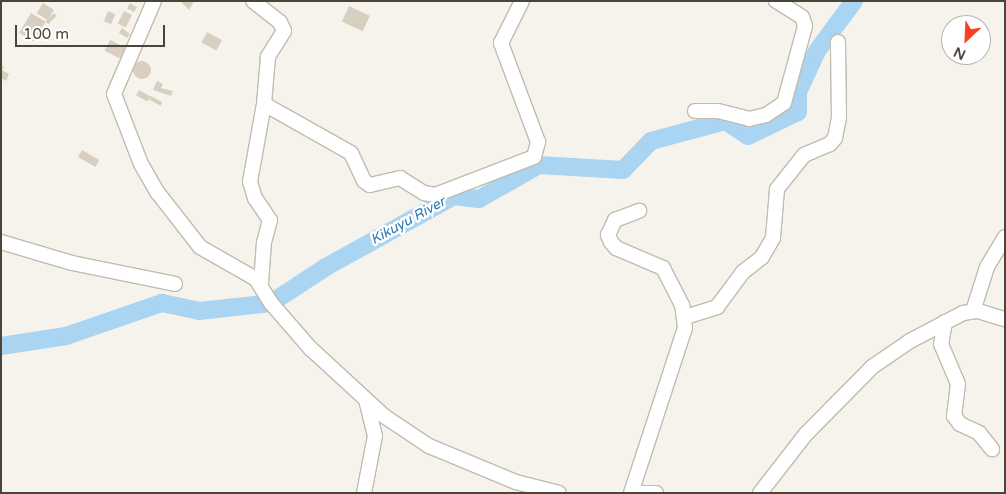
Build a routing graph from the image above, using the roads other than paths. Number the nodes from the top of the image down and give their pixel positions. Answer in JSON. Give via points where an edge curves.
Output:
{"nodes":[{"id":1,"x":154,"y":1,"type":"edge"},
{"id":2,"x":253,"y":1,"type":"edge"},
{"id":3,"x":522,"y":1,"type":"edge"},
{"id":4,"x":776,"y":1,"type":"edge"},
{"id":5,"x":838,"y":42,"type":"dead end"},
{"id":6,"x":264,"y":104,"type":"junction"},
{"id":7,"x":695,"y":111,"type":"dead end"},
{"id":8,"x":639,"y":211,"type":"dead end"},
{"id":9,"x":1005,"y":237,"type":"edge"},
{"id":10,"x":1,"y":242,"type":"edge"},
{"id":11,"x":175,"y":284,"type":"dead end"},
{"id":12,"x":261,"y":284,"type":"junction"},
{"id":13,"x":973,"y":311,"type":"junction"},
{"id":14,"x":685,"y":317,"type":"junction"},
{"id":15,"x":1005,"y":318,"type":"edge"},
{"id":16,"x":945,"y":322,"type":"junction"},
{"id":17,"x":366,"y":400,"type":"junction"},
{"id":18,"x":992,"y":449,"type":"dead end"},
{"id":19,"x":364,"y":493,"type":"edge"},
{"id":20,"x":559,"y":493,"type":"edge"},
{"id":21,"x":631,"y":493,"type":"edge"},
{"id":22,"x":638,"y":493,"type":"edge"},
{"id":23,"x":656,"y":493,"type":"edge"},
{"id":24,"x":760,"y":493,"type":"edge"}],
"edges":[{"from":1,"to":12,"type":"street","via":[[114,88],[116,104],[131,143],[158,193],[200,247],[217,259],[252,275]]},
{"from":2,"to":6,"type":"street","via":[[280,22],[284,31],[268,57]]},
{"from":3,"to":6,"type":"street","via":[[501,44],[538,142],[534,157],[435,194],[424,193],[400,178],[370,185],[364,181],[351,153]]},
{"from":4,"to":7,"type":"street","via":[[802,17],[805,26],[784,103],[766,115],[749,119],[718,111]]},
{"from":5,"to":14,"type":"street","via":[[839,117],[835,138],[830,144],[804,156],[777,189],[773,238],[762,257],[744,272],[717,308]]},
{"from":6,"to":12,"type":"street","via":[[250,182],[255,198],[270,220],[264,242]]},
{"from":8,"to":14,"type":"street","via":[[614,220],[608,235],[611,242],[663,268],[672,279]]},
{"from":9,"to":13,"type":"street","via":[[987,267]]},
{"from":10,"to":11,"type":"street","via":[[72,263]]},
{"from":12,"to":17,"type":"street","via":[[271,303],[310,348]]},
{"from":13,"to":15,"type":"street"},
{"from":13,"to":16,"type":"street"},
{"from":14,"to":21,"type":"street","via":[[682,342]]},
{"from":16,"to":18,"type":"street","via":[[941,344],[958,384],[954,416],[960,424],[979,433]]},
{"from":16,"to":24,"type":"street","via":[[872,368],[806,434]]},
{"from":17,"to":19,"type":"street","via":[[374,436]]},
{"from":17,"to":20,"type":"street","via":[[429,446],[516,482]]},
{"from":22,"to":23,"type":"street"}]}
